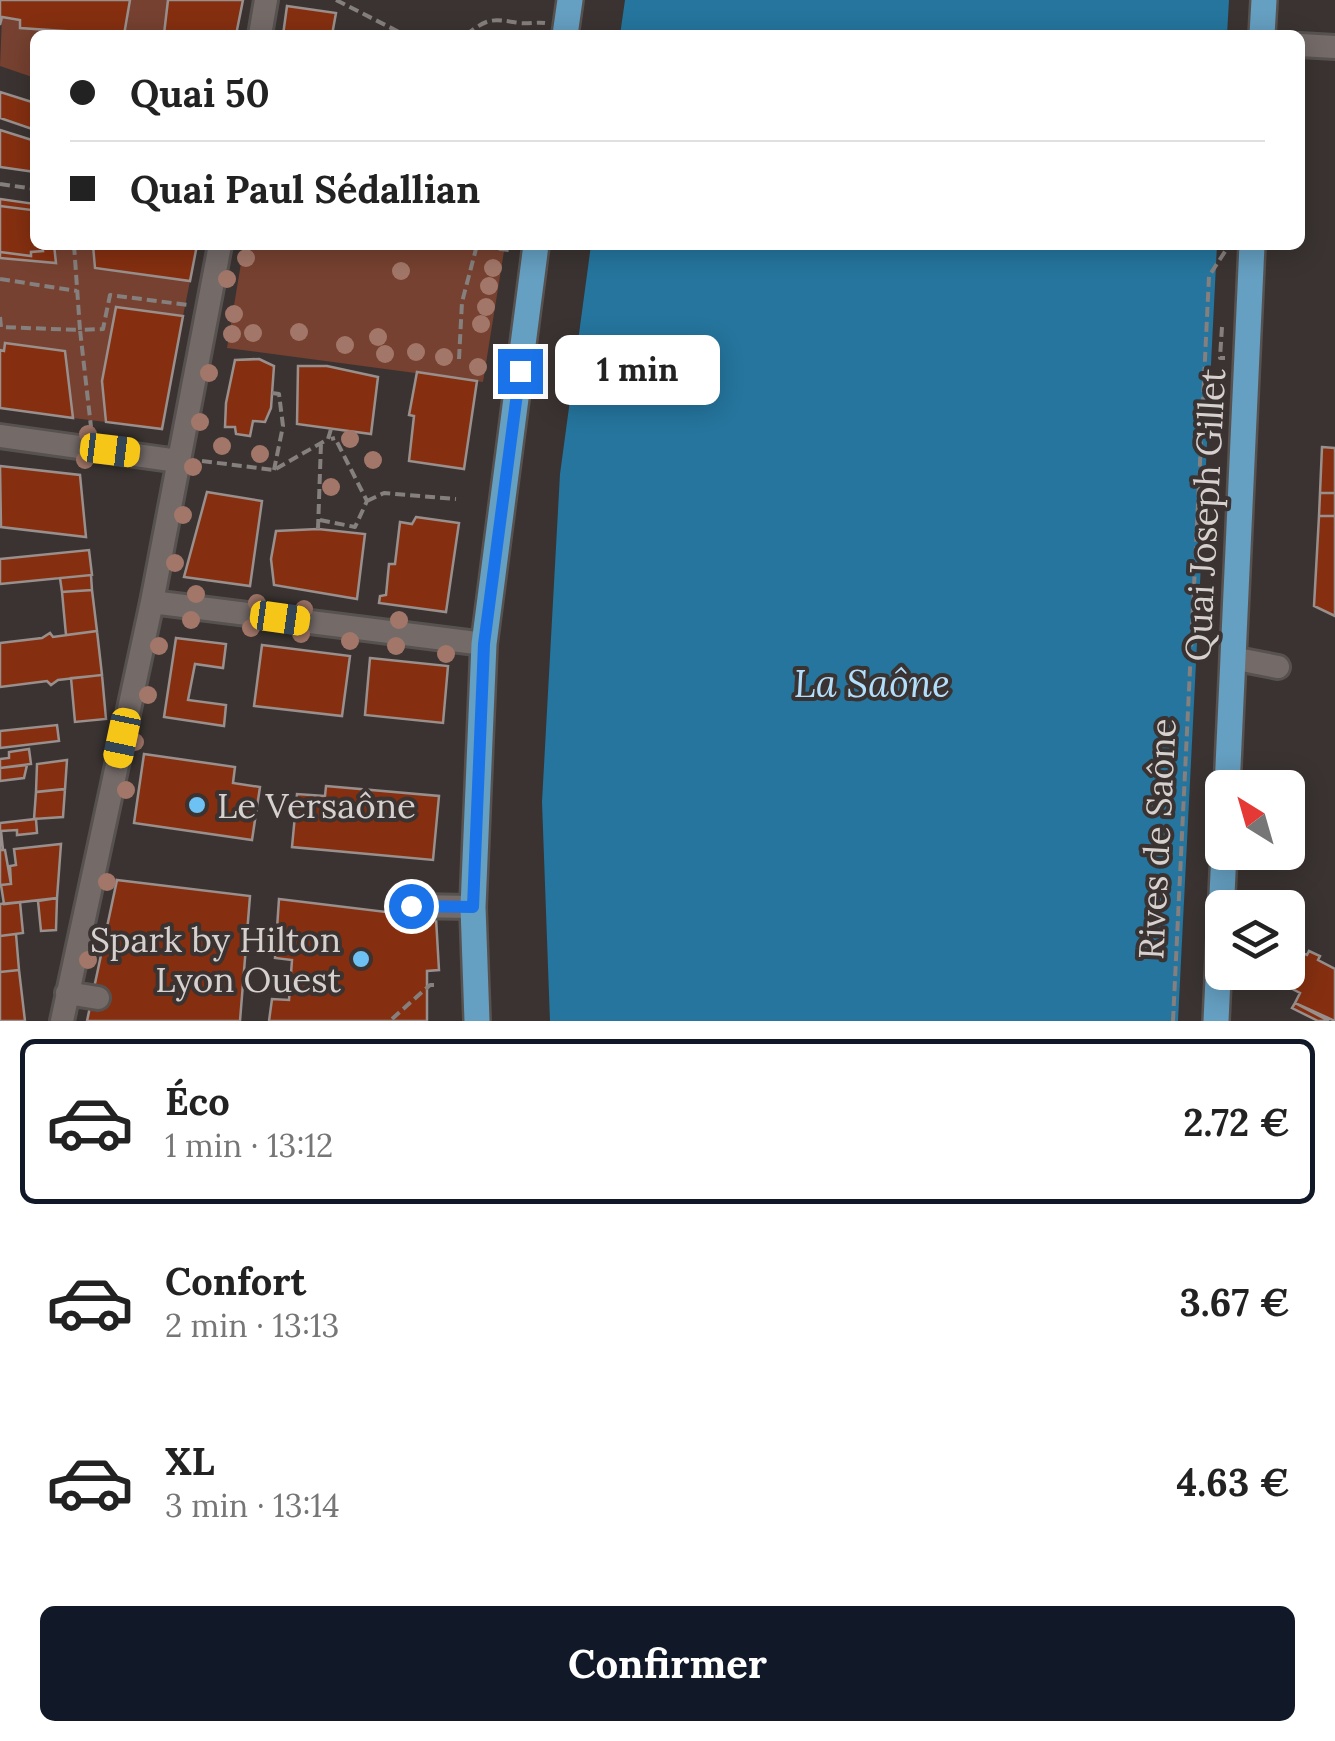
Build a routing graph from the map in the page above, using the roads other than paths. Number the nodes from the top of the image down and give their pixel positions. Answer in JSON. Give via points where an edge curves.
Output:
{"nodes":[{"id":1,"x":266,"y":0,"type":"edge"},
{"id":2,"x":1264,"y":0,"type":"edge"},
{"id":3,"x":261,"y":30,"type":"edge"},
{"id":4,"x":1262,"y":30,"type":"edge"},
{"id":5,"x":1305,"y":46,"type":"edge"},
{"id":6,"x":1335,"y":47,"type":"edge"},
{"id":7,"x":219,"y":250,"type":"edge"},
{"id":8,"x":536,"y":250,"type":"edge"},
{"id":9,"x":1252,"y":250,"type":"edge"},
{"id":10,"x":0,"y":436,"type":"edge"},
{"id":11,"x":178,"y":461,"type":"junction"},
{"id":12,"x":152,"y":602,"type":"junction"},
{"id":13,"x":484,"y":644,"type":"junction"},
{"id":14,"x":1232,"y":658,"type":"junction"},
{"id":15,"x":1278,"y":666,"type":"dead end"},
{"id":16,"x":1227,"y":770,"type":"edge"},
{"id":17,"x":1223,"y":870,"type":"edge"},
{"id":18,"x":411,"y":906,"type":"dead end"},
{"id":19,"x":473,"y":907,"type":"junction"},
{"id":20,"x":68,"y":994,"type":"junction"},
{"id":21,"x":98,"y":998,"type":"dead end"},
{"id":22,"x":62,"y":1021,"type":"edge"},
{"id":23,"x":477,"y":1021,"type":"edge"},
{"id":24,"x":1216,"y":1021,"type":"edge"}],
"edges":[{"from":1,"to":3,"type":"street"},
{"from":2,"to":4,"type":"main road"},
{"from":5,"to":6,"type":"street"},
{"from":7,"to":11,"type":"street"},
{"from":8,"to":13,"type":"main road"},
{"from":9,"to":14,"type":"main road","name":"Quai Joseph Gillet"},
{"from":10,"to":11,"type":"street"},
{"from":11,"to":12,"type":"street"},
{"from":12,"to":13,"type":"street"},
{"from":12,"to":20,"type":"street"},
{"from":13,"to":19,"type":"main road"},
{"from":14,"to":15,"type":"street"},
{"from":14,"to":16,"type":"main road","name":"Quai Joseph Gillet"},
{"from":17,"to":24,"type":"main road"},
{"from":18,"to":19,"type":"street"},
{"from":19,"to":23,"type":"main road"},
{"from":20,"to":21,"type":"street"},
{"from":20,"to":22,"type":"street"}]}
